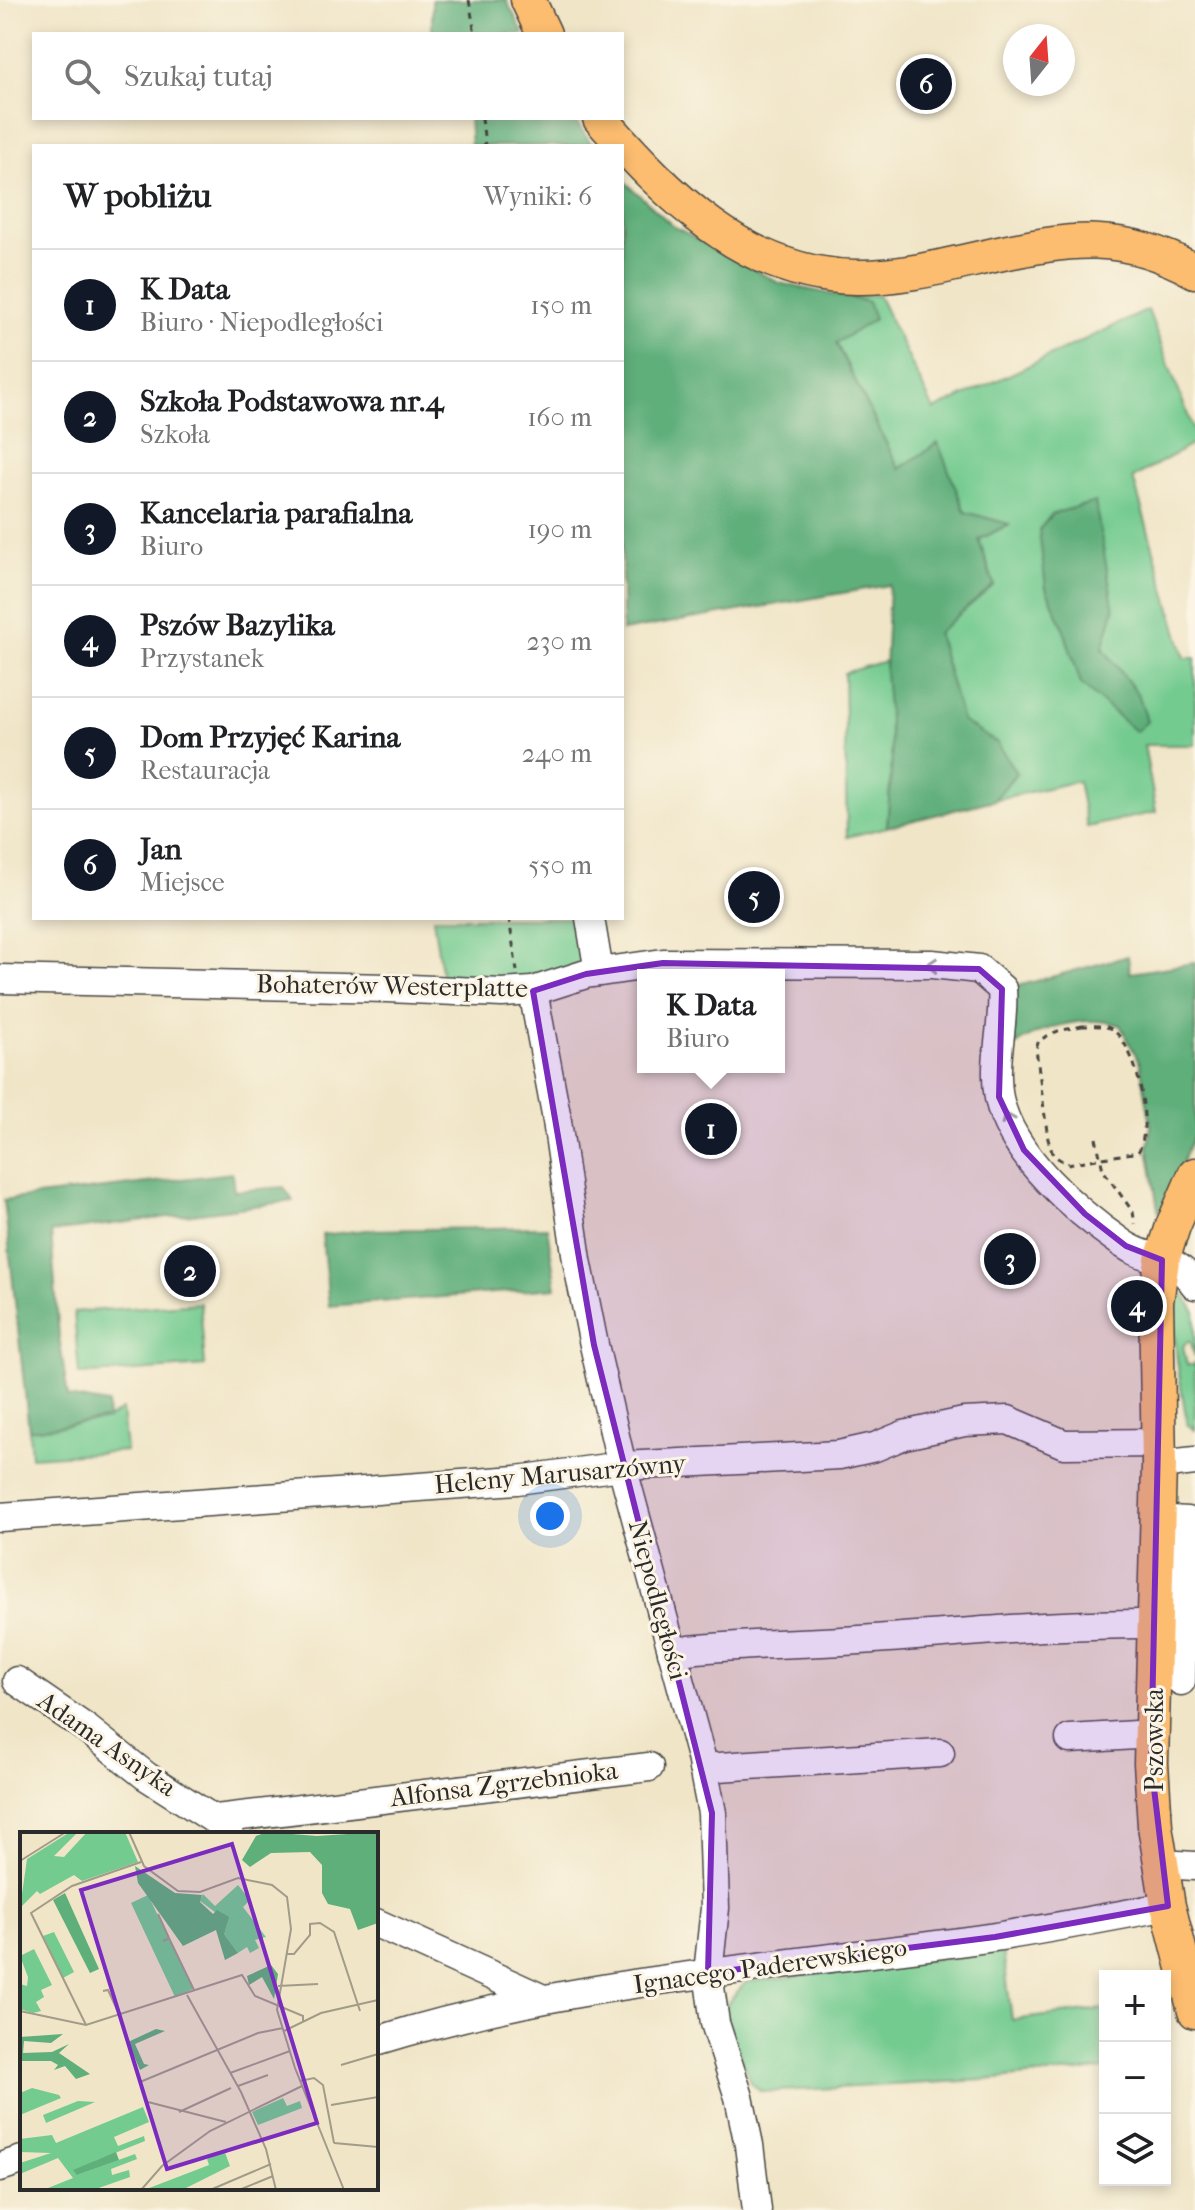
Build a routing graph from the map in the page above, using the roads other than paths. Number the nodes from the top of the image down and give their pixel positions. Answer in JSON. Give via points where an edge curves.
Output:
{"nodes":[{"id":1,"x":528,"y":0,"type":"edge"},
{"id":2,"x":543,"y":32,"type":"edge"},
{"id":3,"x":602,"y":120,"type":"edge"},
{"id":4,"x":624,"y":144,"type":"edge"},
{"id":5,"x":624,"y":144,"type":"edge"},
{"id":6,"x":1195,"y":271,"type":"edge"},
{"id":7,"x":590,"y":920,"type":"edge"},
{"id":8,"x":599,"y":972,"type":"junction"},
{"id":9,"x":1,"y":974,"type":"edge"},
{"id":10,"x":525,"y":984,"type":"junction"},
{"id":11,"x":1195,"y":1175,"type":"edge"},
{"id":12,"x":1162,"y":1260,"type":"junction"},
{"id":13,"x":1195,"y":1285,"type":"edge"},
{"id":14,"x":1159,"y":1454,"type":"junction"},
{"id":15,"x":1195,"y":1461,"type":"edge"},
{"id":16,"x":622,"y":1466,"type":"junction"},
{"id":17,"x":0,"y":1517,"type":"edge"},
{"id":18,"x":1183,"y":1521,"type":"dead end"},
{"id":19,"x":1155,"y":1624,"type":"junction"},
{"id":20,"x":672,"y":1652,"type":"junction"},
{"id":21,"x":1186,"y":1668,"type":"edge"},
{"id":22,"x":17,"y":1681,"type":"dead end"},
{"id":23,"x":1152,"y":1734,"type":"junction"},
{"id":24,"x":1070,"y":1739,"type":"dead end"},
{"id":25,"x":940,"y":1753,"type":"dead end"},
{"id":26,"x":649,"y":1767,"type":"dead end"},
{"id":27,"x":703,"y":1768,"type":"junction"},
{"id":28,"x":226,"y":1827,"type":"edge"},
{"id":29,"x":1161,"y":1864,"type":"junction"},
{"id":30,"x":1195,"y":1866,"type":"edge"},
{"id":31,"x":1168,"y":1906,"type":"junction"},
{"id":32,"x":378,"y":1924,"type":"edge"},
{"id":33,"x":708,"y":1973,"type":"junction"},
{"id":34,"x":541,"y":1998,"type":"junction"},
{"id":35,"x":1195,"y":2011,"type":"edge"},
{"id":36,"x":378,"y":2040,"type":"edge"},
{"id":37,"x":20,"y":2161,"type":"edge"},
{"id":38,"x":0,"y":2167,"type":"edge"},
{"id":39,"x":757,"y":2210,"type":"edge"}],
"edges":[{"from":1,"to":2,"type":"main road"},
{"from":3,"to":5,"type":"main road"},
{"from":4,"to":6,"type":"main road","via":[[703,220],[751,252],[798,270],[878,276],[1087,240],[1134,246]]},
{"from":7,"to":8,"type":"street"},
{"from":8,"to":10,"type":"street","name":"Bohaterów Westerplatte"},
{"from":12,"to":8,"type":"street","name":"Bohaterów Westerplatte","one_way":true,"via":[[1126,1246],[1049,1182],[1024,1150],[999,1097],[1002,989],[979,969],[932,964],[663,963]]},
{"from":9,"to":10,"type":"street","name":"Bohaterów Westerplatte","via":[[502,993]]},
{"from":10,"to":16,"type":"street","name":"Niepodległości","via":[[556,1114],[577,1260]]},
{"from":11,"to":12,"type":"main road","name":"Pszowska"},
{"from":12,"to":13,"type":"street","name":"Bohaterów Westerplatte","via":[[1178,1265]]},
{"from":12,"to":14,"type":"main road","name":"Pszowska","via":[[1156,1302]]},
{"from":14,"to":15,"type":"street","name":"Heleny Marusarzówny"},
{"from":14,"to":16,"type":"street","name":"Heleny Marusarzówny","via":[[1064,1444],[1008,1420],[964,1422],[839,1455]]},
{"from":14,"to":19,"type":"main road","name":"Pszowska"},
{"from":16,"to":17,"type":"street","name":"Heleny Marusarzówny","via":[[517,1480]]},
{"from":16,"to":20,"type":"street","name":"Niepodległości"},
{"from":18,"to":21,"type":"street"},
{"from":19,"to":20,"type":"street","via":[[1078,1624]]},
{"from":19,"to":23,"type":"main road","name":"Pszowska"},
{"from":20,"to":27,"type":"street","name":"Niepodległości"},
{"from":22,"to":28,"type":"street","name":"Adama Asnyka","via":[[146,1776]]},
{"from":23,"to":24,"type":"street"},
{"from":23,"to":29,"type":"main road","name":"Pszowska"},
{"from":25,"to":27,"type":"street"},
{"from":26,"to":28,"type":"street","name":"Alfonsa Zgrzebnioka"},
{"from":27,"to":33,"type":"street","name":"Niepodległości","via":[[714,1853]]},
{"from":29,"to":30,"type":"street"},
{"from":29,"to":31,"type":"main road","name":"Pszowska"},
{"from":31,"to":33,"type":"street","name":"Ignacego Paderewskiego","via":[[995,1937]]},
{"from":31,"to":35,"type":"main road","name":"Pszowska"},
{"from":32,"to":34,"type":"street"},
{"from":33,"to":34,"type":"street","name":"Ignacego Paderewskiego"},
{"from":33,"to":39,"type":"street","name":"Niepodległości","via":[[715,2023],[742,2109]]},
{"from":34,"to":36,"type":"street","name":"Ignacego Paderewskiego"},
{"from":37,"to":38,"type":"street"}]}
